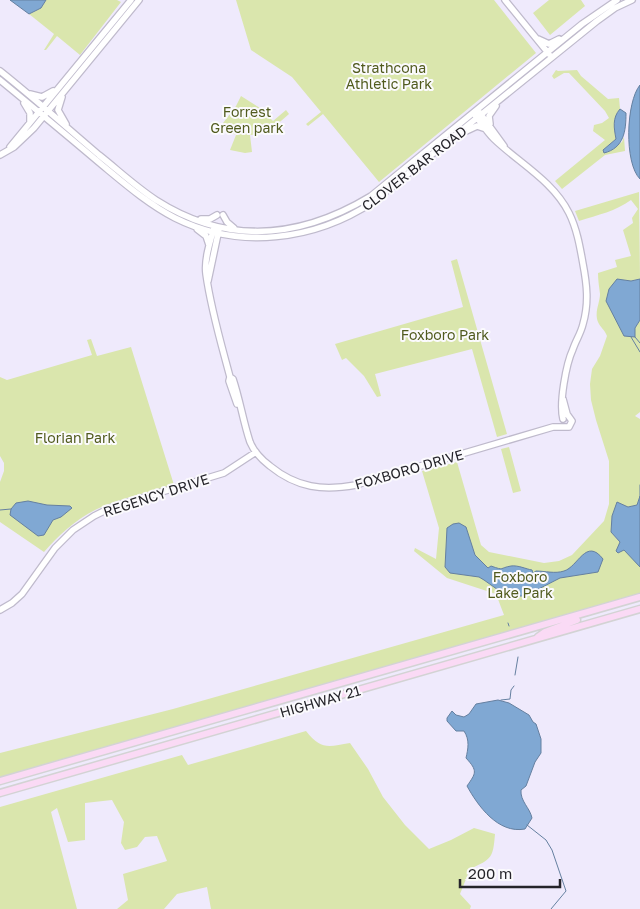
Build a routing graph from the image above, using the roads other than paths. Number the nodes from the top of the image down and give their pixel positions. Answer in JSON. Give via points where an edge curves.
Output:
{"nodes":[{"id":1,"x":131,"y":0,"type":"edge"},
{"id":2,"x":139,"y":0,"type":"edge"},
{"id":3,"x":505,"y":0,"type":"edge"},
{"id":4,"x":617,"y":0,"type":"edge"},
{"id":5,"x":632,"y":0,"type":"edge"},
{"id":6,"x":576,"y":29,"type":"junction"},
{"id":7,"x":533,"y":36,"type":"junction"},
{"id":8,"x":550,"y":55,"type":"junction"},
{"id":9,"x":0,"y":71,"type":"edge"},
{"id":10,"x":0,"y":80,"type":"edge"},
{"id":11,"x":64,"y":86,"type":"junction"},
{"id":12,"x":19,"y":91,"type":"junction"},
{"id":13,"x":501,"y":99,"type":"junction"},
{"id":14,"x":43,"y":112,"type":"junction"},
{"id":15,"x":478,"y":114,"type":"junction"},
{"id":16,"x":30,"y":122,"type":"junction"},
{"id":17,"x":34,"y":128,"type":"junction"},
{"id":18,"x":489,"y":128,"type":"junction"},
{"id":19,"x":59,"y":130,"type":"junction"},
{"id":20,"x":76,"y":135,"type":"junction"},
{"id":21,"x":455,"y":136,"type":"junction"},
{"id":22,"x":9,"y":149,"type":"junction"},
{"id":23,"x":0,"y":156,"type":"edge"},
{"id":24,"x":189,"y":221,"type":"junction"},
{"id":25,"x":216,"y":229,"type":"junction"},
{"id":26,"x":237,"y":234,"type":"junction"},
{"id":27,"x":212,"y":247,"type":"junction"},
{"id":28,"x":248,"y":435,"type":"junction"},
{"id":29,"x":256,"y":452,"type":"junction"},
{"id":30,"x":267,"y":464,"type":"junction"},
{"id":31,"x":640,"y":597,"type":"edge"},
{"id":32,"x":600,"y":609,"type":"junction"},
{"id":33,"x":640,"y":609,"type":"edge"},
{"id":34,"x":0,"y":610,"type":"edge"},
{"id":35,"x":536,"y":639,"type":"junction"},
{"id":36,"x":0,"y":781,"type":"edge"},
{"id":37,"x":0,"y":793,"type":"edge"}],
"edges":[{"from":1,"to":11,"type":"main road"},
{"from":2,"to":11,"type":"main road"},
{"from":3,"to":7,"type":"main road"},
{"from":4,"to":6,"type":"main road","name":"CLOVER BAR ROAD"},
{"from":5,"to":8,"type":"main road","name":"CLOVER BAR ROAD"},
{"from":6,"to":7,"type":"main road","via":[[553,44]]},
{"from":6,"to":8,"type":"main road","name":"CLOVER BAR ROAD"},
{"from":7,"to":8,"type":"main road"},
{"from":8,"to":13,"type":"main road","name":"CLOVER BAR ROAD"},
{"from":8,"to":15,"type":"main road","name":"CLOVER BAR ROAD"},
{"from":9,"to":12,"type":"main road","name":"CLOVER BAR ROAD"},
{"from":10,"to":12,"type":"main road","name":"CLOVER BAR ROAD"},
{"from":11,"to":12,"type":"main road","via":[[42,97]]},
{"from":11,"to":14,"type":"main road"},
{"from":11,"to":20,"type":"main road","via":[[58,110]]},
{"from":12,"to":14,"type":"main road","name":"CLOVER BAR ROAD"},
{"from":12,"to":16,"type":"main road","via":[[27,106]]},
{"from":13,"to":15,"type":"main road","name":"CLOVER BAR ROAD"},
{"from":13,"to":18,"type":"main road","via":[[489,116]]},
{"from":14,"to":16,"type":"main road"},
{"from":14,"to":17,"type":"main road"},
{"from":14,"to":19,"type":"main road","name":"CLOVER BAR ROAD"},
{"from":14,"to":20,"type":"main road","name":"CLOVER BAR ROAD"},
{"from":15,"to":18,"type":"main road"},
{"from":15,"to":21,"type":"main road","name":"CLOVER BAR ROAD"},
{"from":15,"to":26,"type":"main road","name":"CLOVER BAR ROAD","via":[[379,191],[346,211],[302,227]]},
{"from":16,"to":22,"type":"main road"},
{"from":17,"to":19,"type":"main road","via":[[44,124]]},
{"from":17,"to":22,"type":"main road"},
{"from":18,"to":21,"type":"main road","via":[[477,126]]},
{"from":18,"to":30,"type":"main road","name":"FOXBORO DRIVE","via":[[494,138],[560,198],[581,248],[588,304],[581,332],[572,350],[561,408],[564,421],[356,486],[316,488],[296,482]]},
{"from":19,"to":24,"type":"main road","name":"CLOVER BAR ROAD","via":[[151,204]]},
{"from":20,"to":24,"type":"main road","name":"CLOVER BAR ROAD","via":[[155,199]]},
{"from":21,"to":26,"type":"main road","name":"CLOVER BAR ROAD","via":[[385,193],[342,220],[284,237]]},
{"from":22,"to":23,"type":"main road"},
{"from":24,"to":25,"type":"main road","name":"CLOVER BAR ROAD"},
{"from":24,"to":26,"type":"main road","via":[[220,215]]},
{"from":24,"to":27,"type":"main road","via":[[203,233]]},
{"from":25,"to":26,"type":"main road","name":"CLOVER BAR ROAD"},
{"from":25,"to":27,"type":"main road","name":"FOXBORO DRIVE"},
{"from":26,"to":27,"type":"main road"},
{"from":27,"to":28,"type":"main road","name":"FOXBORO DRIVE","via":[[206,274],[212,311]]},
{"from":28,"to":29,"type":"main road","name":"FOXBORO DRIVE"},
{"from":28,"to":30,"type":"main road","name":"FOXBORO DRIVE"},
{"from":29,"to":30,"type":"main road","name":"FOXBORO DRIVE"},
{"from":29,"to":34,"type":"main road","name":"REGENCY DRIVE","via":[[218,475],[112,507],[94,516],[61,542],[22,594]]},
{"from":31,"to":32,"type":"main road","name":"HIGHWAY 21"},
{"from":32,"to":35,"type":"main road","via":[[545,632]]},
{"from":32,"to":36,"type":"main road","name":"HIGHWAY 21"},
{"from":33,"to":35,"type":"main road","name":"HIGHWAY 21"},
{"from":35,"to":37,"type":"main road","name":"HIGHWAY 21"}]}
